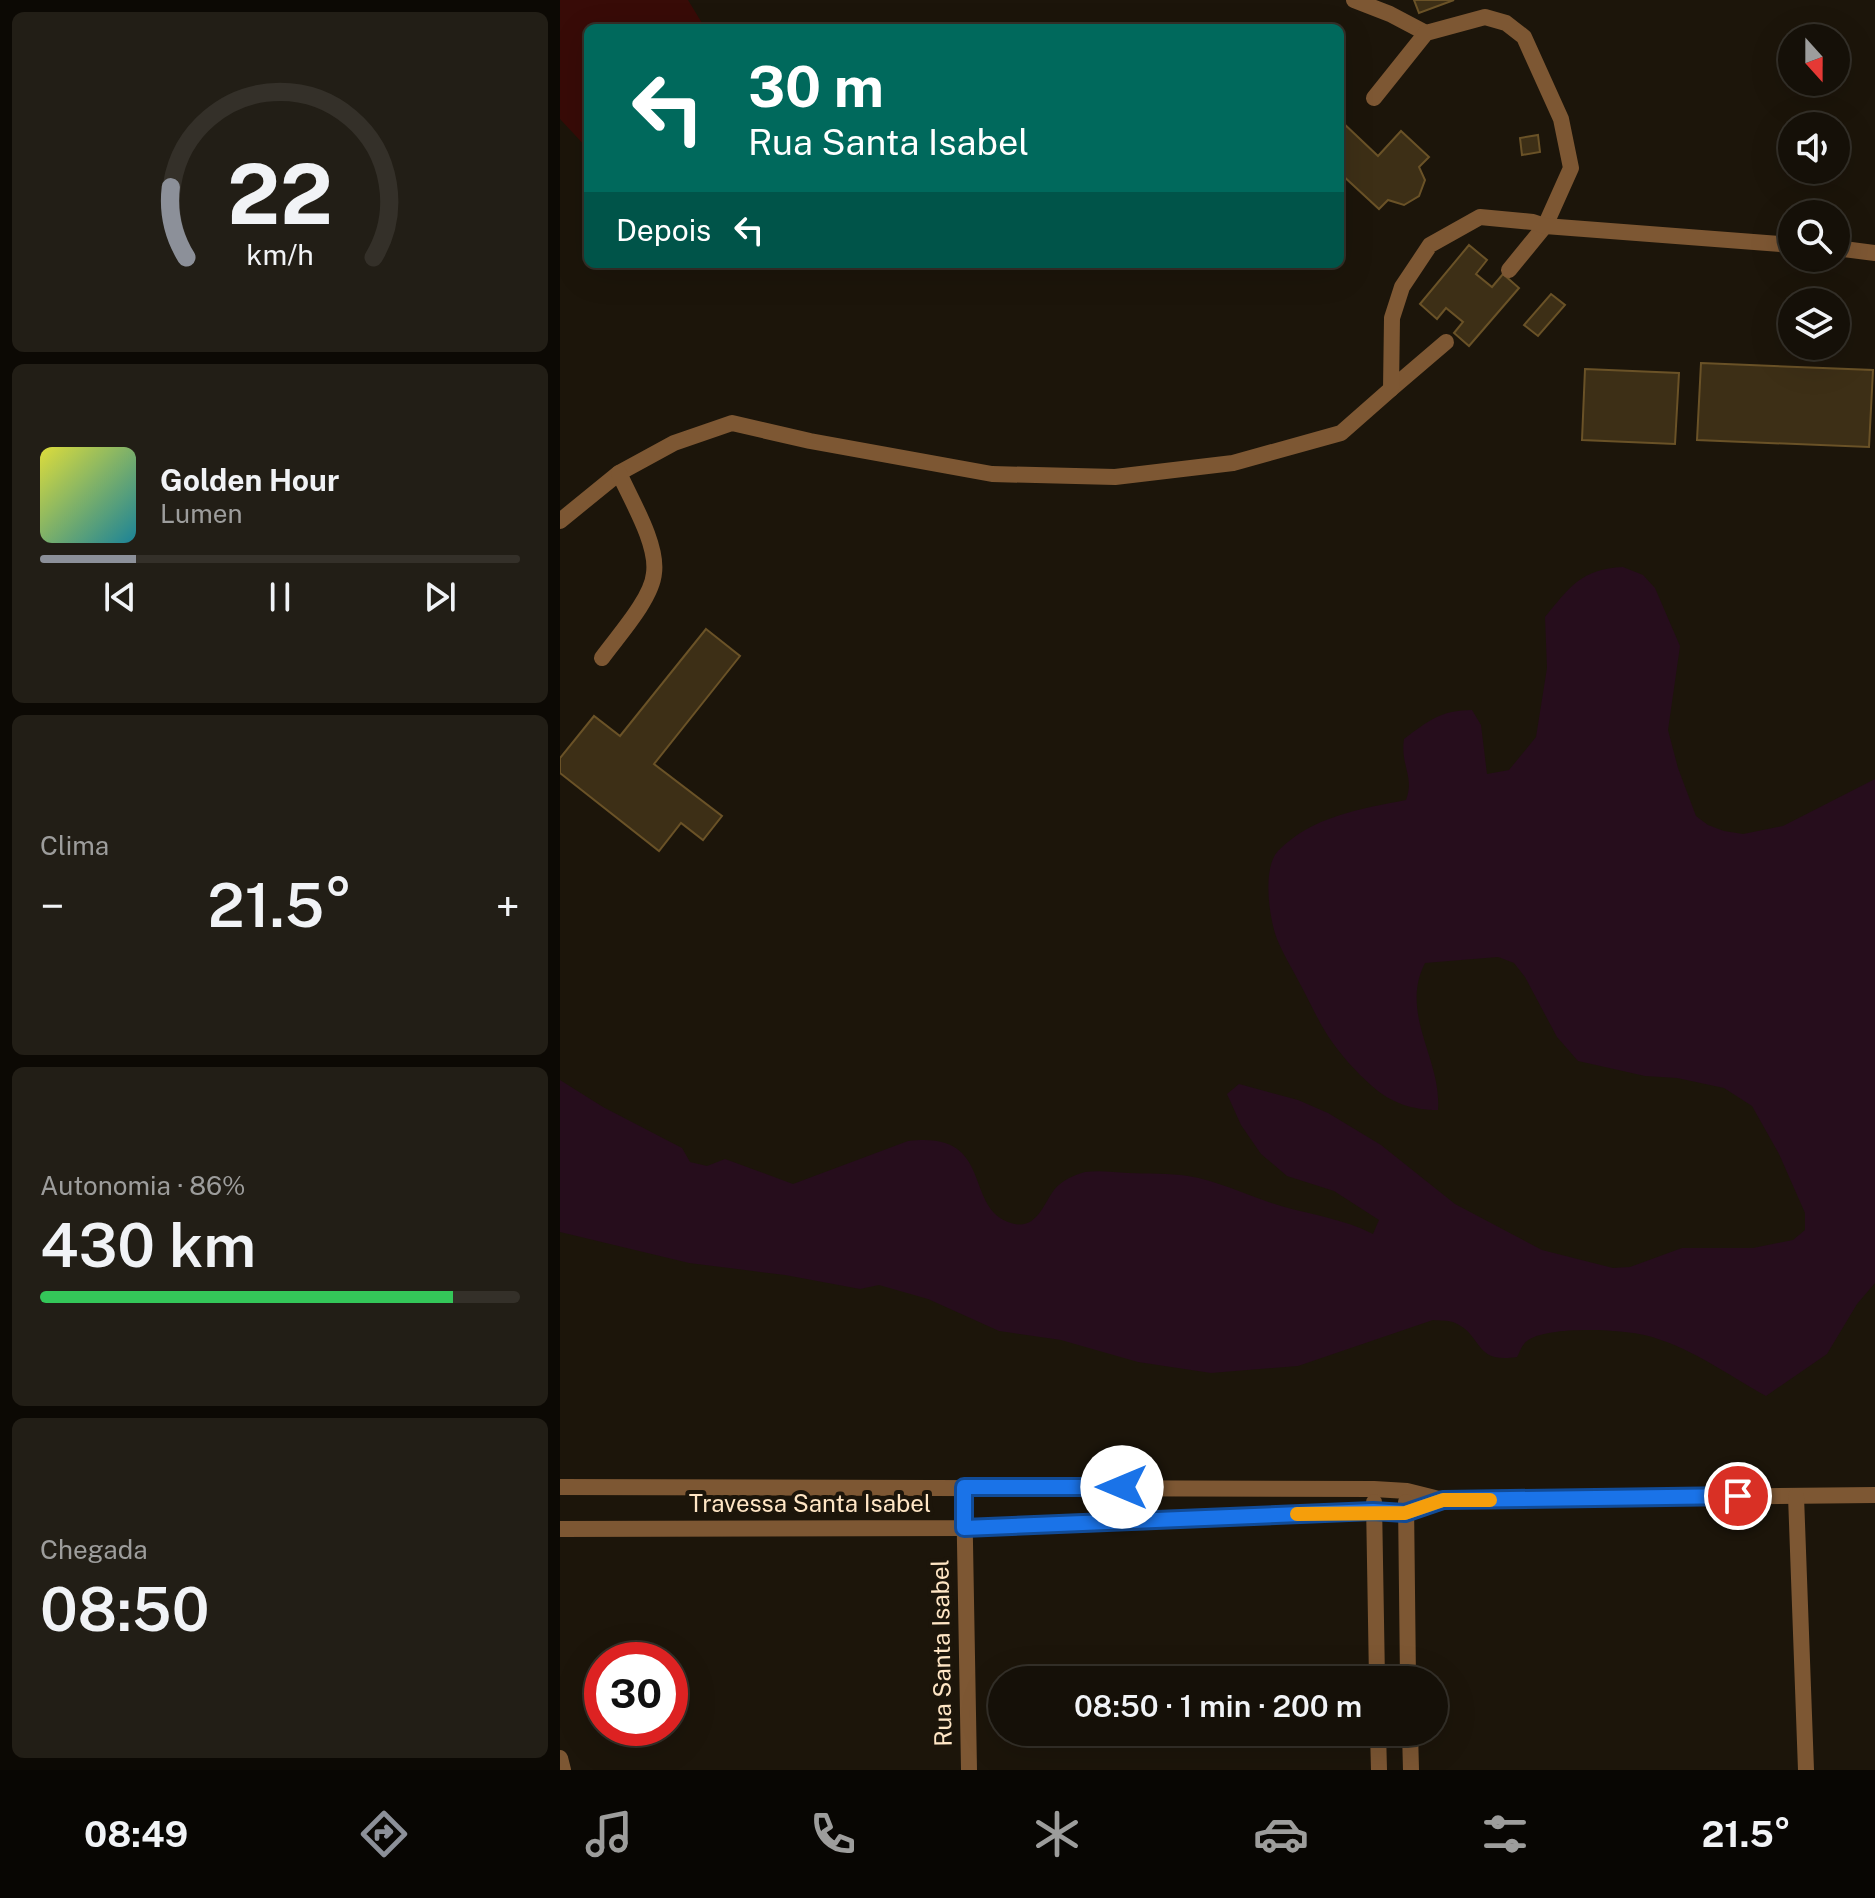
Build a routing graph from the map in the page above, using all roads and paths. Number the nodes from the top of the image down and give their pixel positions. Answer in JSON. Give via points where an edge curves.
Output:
{"nodes":[{"id":1,"x":1354,"y":0,"type":"edge"},
{"id":2,"x":1426,"y":33,"type":"junction"},
{"id":3,"x":1374,"y":98,"type":"dead end"},
{"id":4,"x":1545,"y":226,"type":"junction"},
{"id":5,"x":1778,"y":244,"type":"edge"},
{"id":6,"x":1850,"y":250,"type":"edge"},
{"id":7,"x":1875,"y":253,"type":"edge"},
{"id":8,"x":1509,"y":270,"type":"dead end"},
{"id":9,"x":1446,"y":342,"type":"dead end"},
{"id":10,"x":1391,"y":389,"type":"junction"},
{"id":11,"x":619,"y":473,"type":"junction"},
{"id":12,"x":560,"y":521,"type":"edge"},
{"id":13,"x":602,"y":658,"type":"dead end"},
{"id":14,"x":560,"y":1487,"type":"edge"},
{"id":15,"x":964,"y":1487,"type":"junction"},
{"id":16,"x":1374,"y":1489,"type":"junction"},
{"id":17,"x":1407,"y":1491,"type":"junction"},
{"id":18,"x":1875,"y":1495,"type":"edge"},
{"id":19,"x":1796,"y":1496,"type":"junction"},
{"id":20,"x":1443,"y":1500,"type":"junction"},
{"id":21,"x":1373,"y":1511,"type":"junction"},
{"id":22,"x":1405,"y":1513,"type":"junction"},
{"id":23,"x":964,"y":1528,"type":"junction"},
{"id":24,"x":560,"y":1529,"type":"edge"},
{"id":25,"x":1377,"y":1666,"type":"edge"},
{"id":26,"x":1408,"y":1666,"type":"edge"},
{"id":27,"x":1378,"y":1746,"type":"edge"},
{"id":28,"x":1410,"y":1746,"type":"edge"},
{"id":29,"x":560,"y":1758,"type":"edge"},
{"id":30,"x":563,"y":1770,"type":"edge"},
{"id":31,"x":969,"y":1770,"type":"edge"},
{"id":32,"x":1379,"y":1770,"type":"edge"},
{"id":33,"x":1411,"y":1770,"type":"edge"},
{"id":34,"x":1806,"y":1770,"type":"edge"}],
"edges":[{"from":1,"to":2,"type":"street"},
{"from":2,"to":3,"type":"street"},
{"from":2,"to":4,"type":"street","via":[[1485,17],[1506,23],[1524,37],[1561,119],[1571,168]]},
{"from":4,"to":5,"type":"street"},
{"from":4,"to":8,"type":"street"},
{"from":4,"to":10,"type":"street","via":[[1480,217],[1430,245],[1402,287],[1392,318]]},
{"from":6,"to":7,"type":"street"},
{"from":9,"to":10,"type":"street"},
{"from":10,"to":11,"type":"street","via":[[1341,433],[1233,463],[1129,475],[992,474],[732,423],[674,443]]},
{"from":11,"to":12,"type":"street"},
{"from":11,"to":13,"type":"street","via":[[652,547],[655,574]]},
{"from":14,"to":15,"type":"street","name":"Travessa Santa Isabel"},
{"from":15,"to":16,"type":"street","name":"Travessa Santa Isabel"},
{"from":15,"to":23,"type":"street","name":"Rua Santa Isabel"},
{"from":16,"to":17,"type":"street","name":"Travessa Santa Isabel"},
{"from":16,"to":21,"type":"street"},
{"from":17,"to":20,"type":"street","name":"Travessa Santa Isabel"},
{"from":17,"to":22,"type":"street"},
{"from":18,"to":19,"type":"street","name":"Travessa Santa Isabel"},
{"from":19,"to":20,"type":"street","name":"Travessa Santa Isabel"},
{"from":19,"to":34,"type":"street"},
{"from":20,"to":22,"type":"street","name":"Travessa Santa Isabel"},
{"from":21,"to":22,"type":"street","name":"Travessa Santa Isabel"},
{"from":21,"to":23,"type":"street","name":"Travessa Santa Isabel"},
{"from":21,"to":25,"type":"street"},
{"from":22,"to":26,"type":"street"},
{"from":23,"to":24,"type":"street","name":"Travessa Santa Isabel"},
{"from":23,"to":31,"type":"street","name":"Rua Santa Isabel"},
{"from":27,"to":32,"type":"street"},
{"from":28,"to":33,"type":"street"},
{"from":29,"to":30,"type":"street"}]}
